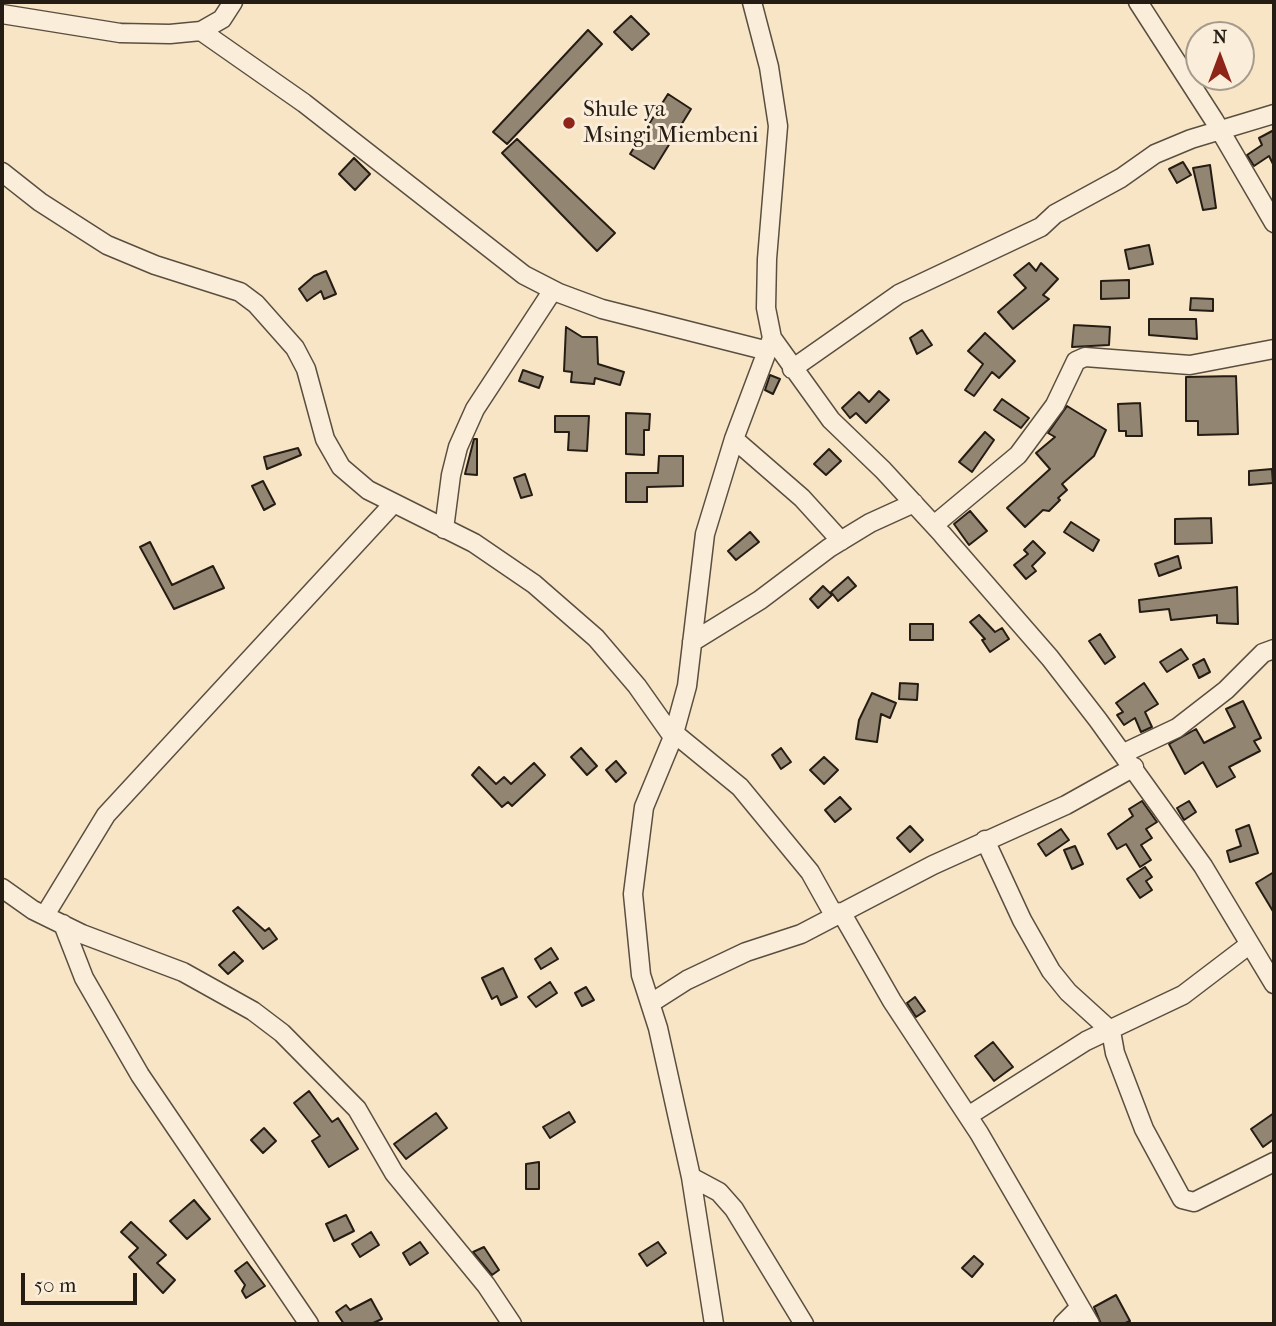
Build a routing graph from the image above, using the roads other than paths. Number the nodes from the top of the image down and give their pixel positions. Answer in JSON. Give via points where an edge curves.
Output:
{"nodes":[{"id":1,"x":233,"y":2,"type":"edge"},
{"id":2,"x":752,"y":2,"type":"edge"},
{"id":3,"x":1138,"y":2,"type":"edge"},
{"id":4,"x":2,"y":14,"type":"edge"},
{"id":5,"x":201,"y":31,"type":"junction"},
{"id":6,"x":1274,"y":114,"type":"edge"},
{"id":7,"x":1220,"y":130,"type":"junction"},
{"id":8,"x":2,"y":172,"type":"edge"},
{"id":9,"x":1274,"y":223,"type":"edge"},
{"id":10,"x":553,"y":290,"type":"junction"},
{"id":11,"x":770,"y":345,"type":"junction"},
{"id":12,"x":1274,"y":349,"type":"edge"},
{"id":13,"x":792,"y":369,"type":"junction"},
{"id":14,"x":734,"y":439,"type":"junction"},
{"id":15,"x":914,"y":503,"type":"junction"},
{"id":16,"x":393,"y":504,"type":"junction"},
{"id":17,"x":934,"y":525,"type":"junction"},
{"id":18,"x":444,"y":529,"type":"junction"},
{"id":19,"x":841,"y":541,"type":"junction"},
{"id":20,"x":692,"y":642,"type":"junction"},
{"id":21,"x":1274,"y":649,"type":"edge"},
{"id":22,"x":674,"y":735,"type":"junction"},
{"id":23,"x":1129,"y":760,"type":"junction"},
{"id":24,"x":985,"y":840,"type":"junction"},
{"id":25,"x":2,"y":888,"type":"edge"},
{"id":26,"x":837,"y":913,"type":"junction"},
{"id":27,"x":45,"y":915,"type":"junction"},
{"id":28,"x":63,"y":924,"type":"junction"},
{"id":29,"x":1250,"y":944,"type":"junction"},
{"id":30,"x":1274,"y":984,"type":"edge"},
{"id":31,"x":650,"y":1003,"type":"junction"},
{"id":32,"x":1111,"y":1031,"type":"junction"},
{"id":33,"x":968,"y":1116,"type":"junction"},
{"id":34,"x":1274,"y":1162,"type":"edge"},
{"id":35,"x":691,"y":1177,"type":"junction"},
{"id":36,"x":1080,"y":1307,"type":"junction"},
{"id":37,"x":300,"y":1320,"type":"edge"},
{"id":38,"x":512,"y":1324,"type":"edge"},
{"id":39,"x":714,"y":1324,"type":"edge"},
{"id":40,"x":804,"y":1324,"type":"edge"},
{"id":41,"x":1063,"y":1324,"type":"edge"},
{"id":42,"x":1090,"y":1324,"type":"edge"}],
"edges":[{"from":1,"to":5,"type":"street","via":[[222,19]]},
{"from":2,"to":11,"type":"street","via":[[769,66],[778,126],[767,259]]},
{"from":3,"to":7,"type":"street"},
{"from":4,"to":5,"type":"street","via":[[120,33]]},
{"from":5,"to":10,"type":"street","via":[[304,103],[524,275]]},
{"from":6,"to":7,"type":"street"},
{"from":7,"to":9,"type":"street"},
{"from":7,"to":13,"type":"street","via":[[1155,154],[1062,209],[1041,227],[899,294]]},
{"from":8,"to":16,"type":"street","via":[[107,245],[240,292],[256,304],[295,348],[306,369],[325,439],[341,467]]},
{"from":10,"to":11,"type":"street","via":[[602,309]]},
{"from":10,"to":18,"type":"street","via":[[475,410],[458,447]]},
{"from":11,"to":13,"type":"street"},
{"from":11,"to":14,"type":"street"},
{"from":12,"to":17,"type":"street","via":[[1190,365],[1085,357],[1076,361],[1055,405],[1018,455]]},
{"from":13,"to":15,"type":"street","via":[[831,420]]},
{"from":14,"to":19,"type":"street","via":[[802,498]]},
{"from":14,"to":20,"type":"street","via":[[705,534]]},
{"from":15,"to":17,"type":"street"},
{"from":15,"to":19,"type":"street"},
{"from":16,"to":18,"type":"street"},
{"from":16,"to":27,"type":"street","via":[[106,815]]},
{"from":17,"to":23,"type":"street","via":[[1050,658]]},
{"from":18,"to":22,"type":"street","via":[[474,543],[534,584],[596,638]]},
{"from":19,"to":20,"type":"street"},
{"from":20,"to":22,"type":"street"},
{"from":21,"to":23,"type":"street","via":[[1263,653],[1177,729]]},
{"from":22,"to":26,"type":"street","via":[[740,787],[810,872]]},
{"from":22,"to":31,"type":"street","via":[[644,807],[636,857],[634,918],[641,975]]},
{"from":23,"to":24,"type":"street","via":[[1066,805]]},
{"from":23,"to":29,"type":"street","via":[[1203,866]]},
{"from":24,"to":26,"type":"street"},
{"from":24,"to":32,"type":"street","via":[[1051,971]]},
{"from":25,"to":27,"type":"street"},
{"from":26,"to":31,"type":"street","via":[[801,934],[725,962]]},
{"from":26,"to":33,"type":"street"},
{"from":27,"to":28,"type":"street"},
{"from":28,"to":37,"type":"street","via":[[84,978],[140,1075]]},
{"from":28,"to":38,"type":"street","via":[[183,972],[254,1011],[282,1033],[357,1110],[394,1173],[472,1267]]},
{"from":29,"to":30,"type":"street"},
{"from":29,"to":32,"type":"street","via":[[1183,995]]},
{"from":31,"to":35,"type":"street"},
{"from":32,"to":33,"type":"street","via":[[1086,1041]]},
{"from":32,"to":34,"type":"street","via":[[1144,1129],[1182,1199],[1194,1202]]},
{"from":33,"to":36,"type":"street"},
{"from":35,"to":39,"type":"street"},
{"from":35,"to":40,"type":"street","via":[[719,1192],[734,1209]]},
{"from":36,"to":41,"type":"street"},
{"from":36,"to":42,"type":"street"}]}
